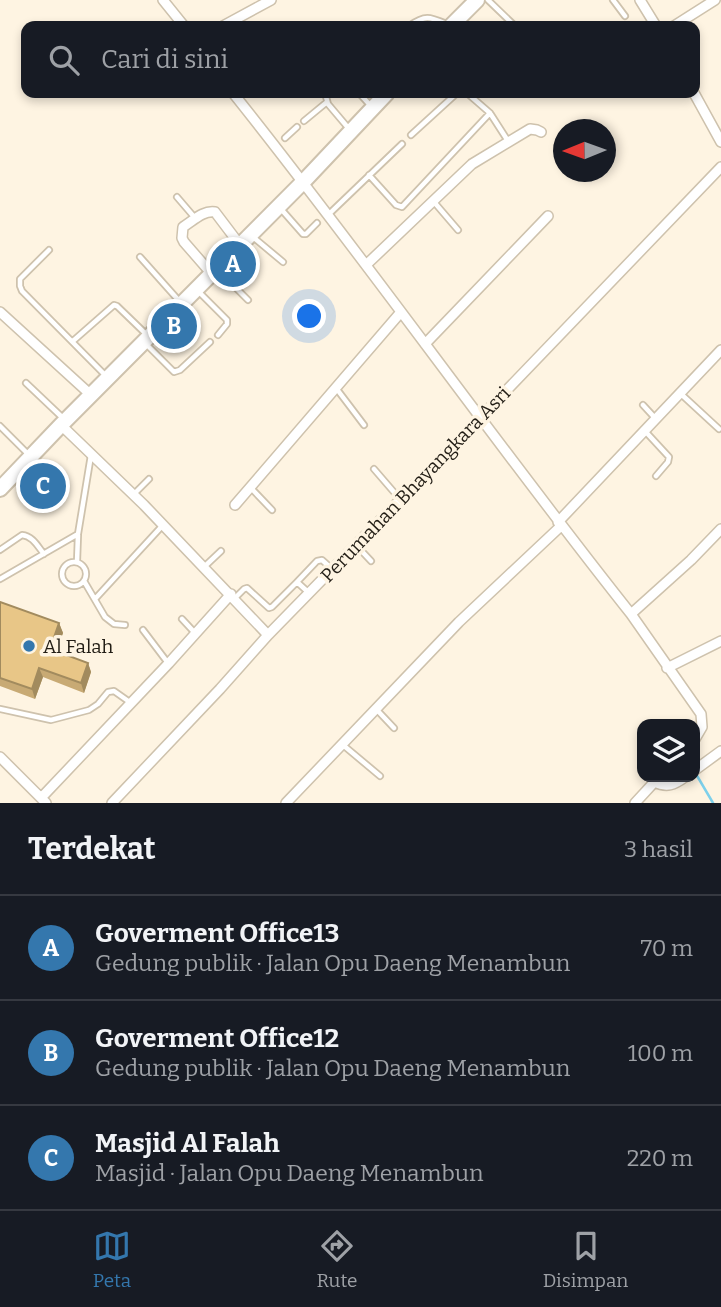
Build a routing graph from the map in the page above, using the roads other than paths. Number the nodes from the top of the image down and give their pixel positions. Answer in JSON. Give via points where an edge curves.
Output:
{"nodes":[{"id":1,"x":163,"y":0,"type":"edge"},
{"id":2,"x":271,"y":0,"type":"edge"},
{"id":3,"x":477,"y":0,"type":"edge"},
{"id":4,"x":488,"y":0,"type":"edge"},
{"id":5,"x":613,"y":0,"type":"edge"},
{"id":6,"x":640,"y":0,"type":"edge"},
{"id":7,"x":715,"y":0,"type":"edge"},
{"id":8,"x":625,"y":16,"type":"dead end"},
{"id":9,"x":180,"y":21,"type":"edge"},
{"id":10,"x":232,"y":21,"type":"edge"},
{"id":11,"x":416,"y":21,"type":"edge"},
{"id":12,"x":439,"y":21,"type":"edge"},
{"id":13,"x":456,"y":21,"type":"edge"},
{"id":14,"x":510,"y":21,"type":"edge"},
{"id":15,"x":653,"y":21,"type":"edge"},
{"id":16,"x":682,"y":21,"type":"edge"},
{"id":17,"x":237,"y":98,"type":"edge"},
{"id":18,"x":326,"y":98,"type":"edge"},
{"id":19,"x":364,"y":98,"type":"edge"},
{"id":20,"x":382,"y":98,"type":"edge"},
{"id":21,"x":452,"y":98,"type":"edge"},
{"id":22,"x":473,"y":98,"type":"edge"},
{"id":23,"x":697,"y":98,"type":"edge"},
{"id":24,"x":327,"y":102,"type":"junction"},
{"id":25,"x":373,"y":108,"type":"junction"},
{"id":26,"x":490,"y":113,"type":"junction"},
{"id":27,"x":304,"y":121,"type":"dead end"},
{"id":28,"x":297,"y":127,"type":"dead end"},
{"id":29,"x":351,"y":131,"type":"junction"},
{"id":30,"x":541,"y":132,"type":"dead end"},
{"id":31,"x":411,"y":135,"type":"dead end"},
{"id":32,"x":285,"y":138,"type":"dead end"},
{"id":33,"x":509,"y":142,"type":"junction"},
{"id":34,"x":721,"y":142,"type":"edge"},
{"id":35,"x":402,"y":144,"type":"dead end"},
{"id":36,"x":721,"y":167,"type":"edge"},
{"id":37,"x":369,"y":175,"type":"junction"},
{"id":38,"x":304,"y":181,"type":"junction"},
{"id":39,"x":177,"y":197,"type":"dead end"},
{"id":40,"x":433,"y":201,"type":"junction"},
{"id":41,"x":278,"y":206,"type":"junction"},
{"id":42,"x":328,"y":215,"type":"junction"},
{"id":43,"x":548,"y":216,"type":"dead end"},
{"id":44,"x":196,"y":218,"type":"junction"},
{"id":45,"x":317,"y":223,"type":"dead end"},
{"id":46,"x":458,"y":230,"type":"dead end"},
{"id":47,"x":245,"y":240,"type":"junction"},
{"id":48,"x":49,"y":250,"type":"dead end"},
{"id":49,"x":141,"y":257,"type":"dead end"},
{"id":50,"x":283,"y":262,"type":"dead end"},
{"id":51,"x":366,"y":265,"type":"junction"},
{"id":52,"x":214,"y":271,"type":"junction"},
{"id":53,"x":196,"y":289,"type":"junction"},
{"id":54,"x":248,"y":300,"type":"dead end"},
{"id":55,"x":181,"y":304,"type":"junction"},
{"id":56,"x":0,"y":312,"type":"edge"},
{"id":57,"x":401,"y":312,"type":"junction"},
{"id":58,"x":218,"y":335,"type":"dead end"},
{"id":59,"x":146,"y":339,"type":"junction"},
{"id":60,"x":73,"y":341,"type":"junction"},
{"id":61,"x":210,"y":342,"type":"dead end"},
{"id":62,"x":425,"y":344,"type":"junction"},
{"id":63,"x":721,"y":350,"type":"edge"},
{"id":64,"x":108,"y":377,"type":"junction"},
{"id":65,"x":26,"y":383,"type":"dead end"},
{"id":66,"x":336,"y":387,"type":"junction"},
{"id":67,"x":680,"y":393,"type":"junction"},
{"id":68,"x":90,"y":395,"type":"junction"},
{"id":69,"x":643,"y":405,"type":"dead end"},
{"id":70,"x":480,"y":418,"type":"junction"},
{"id":71,"x":656,"y":419,"type":"junction"},
{"id":72,"x":63,"y":423,"type":"junction"},
{"id":73,"x":363,"y":425,"type":"dead end"},
{"id":74,"x":0,"y":426,"type":"edge"},
{"id":75,"x":719,"y":429,"type":"edge"},
{"id":76,"x":644,"y":431,"type":"junction"},
{"id":77,"x":91,"y":454,"type":"junction"},
{"id":78,"x":30,"y":457,"type":"junction"},
{"id":79,"x":374,"y":469,"type":"dead end"},
{"id":80,"x":656,"y":476,"type":"dead end"},
{"id":81,"x":149,"y":479,"type":"dead end"},
{"id":82,"x":251,"y":487,"type":"junction"},
{"id":83,"x":0,"y":489,"type":"edge"},
{"id":84,"x":134,"y":495,"type":"junction"},
{"id":85,"x":400,"y":499,"type":"junction"},
{"id":86,"x":235,"y":505,"type":"dead end"},
{"id":87,"x":272,"y":510,"type":"dead end"},
{"id":88,"x":163,"y":524,"type":"junction"},
{"id":89,"x":559,"y":524,"type":"junction"},
{"id":90,"x":721,"y":529,"type":"edge"},
{"id":91,"x":78,"y":534,"type":"junction"},
{"id":92,"x":355,"y":544,"type":"junction"},
{"id":93,"x":0,"y":550,"type":"edge"},
{"id":94,"x":221,"y":551,"type":"dead end"},
{"id":95,"x":44,"y":554,"type":"junction"},
{"id":96,"x":371,"y":561,"type":"dead end"},
{"id":97,"x":77,"y":562,"type":"junction"},
{"id":98,"x":204,"y":567,"type":"junction"},
{"id":99,"x":332,"y":569,"type":"junction"},
{"id":100,"x":0,"y":579,"type":"edge"},
{"id":101,"x":84,"y":581,"type":"junction"},
{"id":102,"x":297,"y":582,"type":"junction"},
{"id":103,"x":308,"y":593,"type":"junction"},
{"id":104,"x":233,"y":596,"type":"junction"},
{"id":105,"x":95,"y":598,"type":"junction"},
{"id":106,"x":631,"y":614,"type":"junction"},
{"id":107,"x":182,"y":620,"type":"dead end"},
{"id":108,"x":125,"y":625,"type":"dead end"},
{"id":109,"x":143,"y":630,"type":"dead end"},
{"id":110,"x":195,"y":634,"type":"junction"},
{"id":111,"x":268,"y":635,"type":"junction"},
{"id":112,"x":721,"y":641,"type":"edge"},
{"id":113,"x":169,"y":663,"type":"junction"},
{"id":114,"x":667,"y":668,"type":"junction"},
{"id":115,"x":131,"y":703,"type":"junction"},
{"id":116,"x":0,"y":709,"type":"edge"},
{"id":117,"x":376,"y":709,"type":"junction"},
{"id":118,"x":394,"y":728,"type":"dead end"},
{"id":119,"x":700,"y":730,"type":"edge"},
{"id":120,"x":343,"y":744,"type":"junction"},
{"id":121,"x":721,"y":751,"type":"edge"},
{"id":122,"x":0,"y":757,"type":"edge"},
{"id":123,"x":700,"y":766,"type":"edge"},
{"id":124,"x":380,"y":776,"type":"dead end"},
{"id":125,"x":654,"y":782,"type":"edge"},
{"id":126,"x":660,"y":782,"type":"edge"},
{"id":127,"x":677,"y":782,"type":"edge"},
{"id":128,"x":43,"y":800,"type":"edge"},
{"id":129,"x":112,"y":803,"type":"edge"},
{"id":130,"x":286,"y":803,"type":"edge"},
{"id":131,"x":635,"y":803,"type":"edge"}],
"edges":[{"from":1,"to":9,"type":"street"},
{"from":2,"to":10,"type":"street"},
{"from":3,"to":13,"type":"highway"},
{"from":4,"to":14,"type":"lane"},
{"from":5,"to":8,"type":"lane"},
{"from":6,"to":15,"type":"street"},
{"from":7,"to":16,"type":"street"},
{"from":11,"to":12,"type":"lane","via":[[430,17]]},
{"from":17,"to":38,"type":"street"},
{"from":18,"to":24,"type":"lane"},
{"from":19,"to":25,"type":"lane"},
{"from":20,"to":25,"type":"highway"},
{"from":21,"to":31,"type":"lane"},
{"from":22,"to":26,"type":"lane"},
{"from":23,"to":34,"type":"street"},
{"from":24,"to":27,"type":"lane"},
{"from":24,"to":29,"type":"lane"},
{"from":25,"to":29,"type":"highway"},
{"from":26,"to":33,"type":"lane"},
{"from":26,"to":37,"type":"lane","via":[[402,207]]},
{"from":28,"to":32,"type":"lane"},
{"from":29,"to":38,"type":"highway"},
{"from":30,"to":33,"type":"street","via":[[530,130]]},
{"from":33,"to":40,"type":"street","via":[[472,164]]},
{"from":35,"to":37,"type":"lane"},
{"from":36,"to":70,"type":"street","name":"Perumahan Bhayangkara Asri"},
{"from":37,"to":42,"type":"lane"},
{"from":38,"to":41,"type":"highway"},
{"from":38,"to":42,"type":"street"},
{"from":39,"to":44,"type":"lane"},
{"from":40,"to":46,"type":"lane"},
{"from":40,"to":51,"type":"street"},
{"from":41,"to":45,"type":"lane","via":[[303,234]]},
{"from":41,"to":47,"type":"highway"},
{"from":42,"to":51,"type":"street"},
{"from":43,"to":62,"type":"street"},
{"from":44,"to":47,"type":"street","via":[[215,212]]},
{"from":44,"to":52,"type":"street","via":[[183,227],[182,238]]},
{"from":47,"to":50,"type":"lane"},
{"from":47,"to":52,"type":"highway"},
{"from":48,"to":60,"type":"lane","via":[[20,279],[20,286]]},
{"from":49,"to":55,"type":"lane"},
{"from":51,"to":57,"type":"street"},
{"from":52,"to":53,"type":"highway"},
{"from":52,"to":54,"type":"lane"},
{"from":53,"to":55,"type":"highway"},
{"from":53,"to":58,"type":"lane","via":[[227,320]]},
{"from":55,"to":59,"type":"highway"},
{"from":56,"to":68,"type":"street"},
{"from":57,"to":62,"type":"street"},
{"from":57,"to":66,"type":"street"},
{"from":59,"to":60,"type":"lane","via":[[114,305]]},
{"from":59,"to":61,"type":"lane","via":[[174,372]]},
{"from":59,"to":64,"type":"highway"},
{"from":60,"to":64,"type":"lane"},
{"from":62,"to":70,"type":"street"},
{"from":63,"to":67,"type":"street"},
{"from":64,"to":68,"type":"highway"},
{"from":65,"to":72,"type":"lane"},
{"from":66,"to":73,"type":"lane"},
{"from":66,"to":82,"type":"street"},
{"from":67,"to":71,"type":"street"},
{"from":67,"to":75,"type":"lane"},
{"from":68,"to":72,"type":"highway"},
{"from":69,"to":71,"type":"lane"},
{"from":70,"to":85,"type":"street","name":"Perumahan Bhayangkara Asri"},
{"from":70,"to":89,"type":"street"},
{"from":71,"to":76,"type":"street"},
{"from":72,"to":77,"type":"street"},
{"from":72,"to":78,"type":"highway"},
{"from":74,"to":78,"type":"lane"},
{"from":76,"to":80,"type":"lane","via":[[669,457]]},
{"from":76,"to":89,"type":"street"},
{"from":77,"to":84,"type":"street"},
{"from":77,"to":91,"type":"lane"},
{"from":78,"to":83,"type":"highway"},
{"from":79,"to":85,"type":"lane"},
{"from":81,"to":84,"type":"lane"},
{"from":82,"to":86,"type":"street"},
{"from":82,"to":87,"type":"lane"},
{"from":84,"to":88,"type":"street"},
{"from":85,"to":92,"type":"street","name":"Perumahan Bhayangkara Asri"},
{"from":88,"to":98,"type":"street"},
{"from":88,"to":105,"type":"lane"},
{"from":89,"to":106,"type":"street"},
{"from":89,"to":117,"type":"street"},
{"from":90,"to":106,"type":"street"},
{"from":91,"to":95,"type":"lane"},
{"from":91,"to":97,"type":"lane"},
{"from":92,"to":96,"type":"lane"},
{"from":92,"to":99,"type":"street","name":"Perumahan Bhayangkara Asri"},
{"from":93,"to":95,"type":"lane","via":[[26,535]]},
{"from":94,"to":98,"type":"lane"},
{"from":95,"to":100,"type":"lane"},
{"from":97,"to":101,"type":"lane","via":[[84,566]]},
{"from":97,"to":101,"type":"lane","via":[[65,565],[63,579],[74,586]]},
{"from":98,"to":104,"type":"street"},
{"from":99,"to":102,"type":"lane","via":[[319,560]]},
{"from":99,"to":103,"type":"street","name":"Perumahan Bhayangkara Asri"},
{"from":101,"to":105,"type":"lane"},
{"from":102,"to":103,"type":"lane"},
{"from":102,"to":104,"type":"lane","via":[[269,608],[247,587]]},
{"from":103,"to":111,"type":"street","name":"Perumahan Bhayangkara Asri"},
{"from":104,"to":110,"type":"street"},
{"from":104,"to":111,"type":"street"},
{"from":105,"to":108,"type":"lane","via":[[109,621]]},
{"from":106,"to":114,"type":"street"},
{"from":107,"to":110,"type":"lane"},
{"from":109,"to":113,"type":"lane"},
{"from":110,"to":113,"type":"street"},
{"from":111,"to":129,"type":"street","name":"Perumahan Bhayangkara Asri"},
{"from":112,"to":114,"type":"street"},
{"from":113,"to":115,"type":"street"},
{"from":114,"to":119,"type":"street","via":[[701,714]]},
{"from":115,"to":116,"type":"lane","via":[[108,692],[89,710],[51,720]]},
{"from":115,"to":128,"type":"street"},
{"from":117,"to":118,"type":"lane"},
{"from":117,"to":120,"type":"street"},
{"from":120,"to":124,"type":"lane"},
{"from":120,"to":130,"type":"street"},
{"from":121,"to":123,"type":"street"},
{"from":122,"to":128,"type":"street"},
{"from":125,"to":131,"type":"street"},
{"from":126,"to":127,"type":"street","via":[[665,786]]}]}
